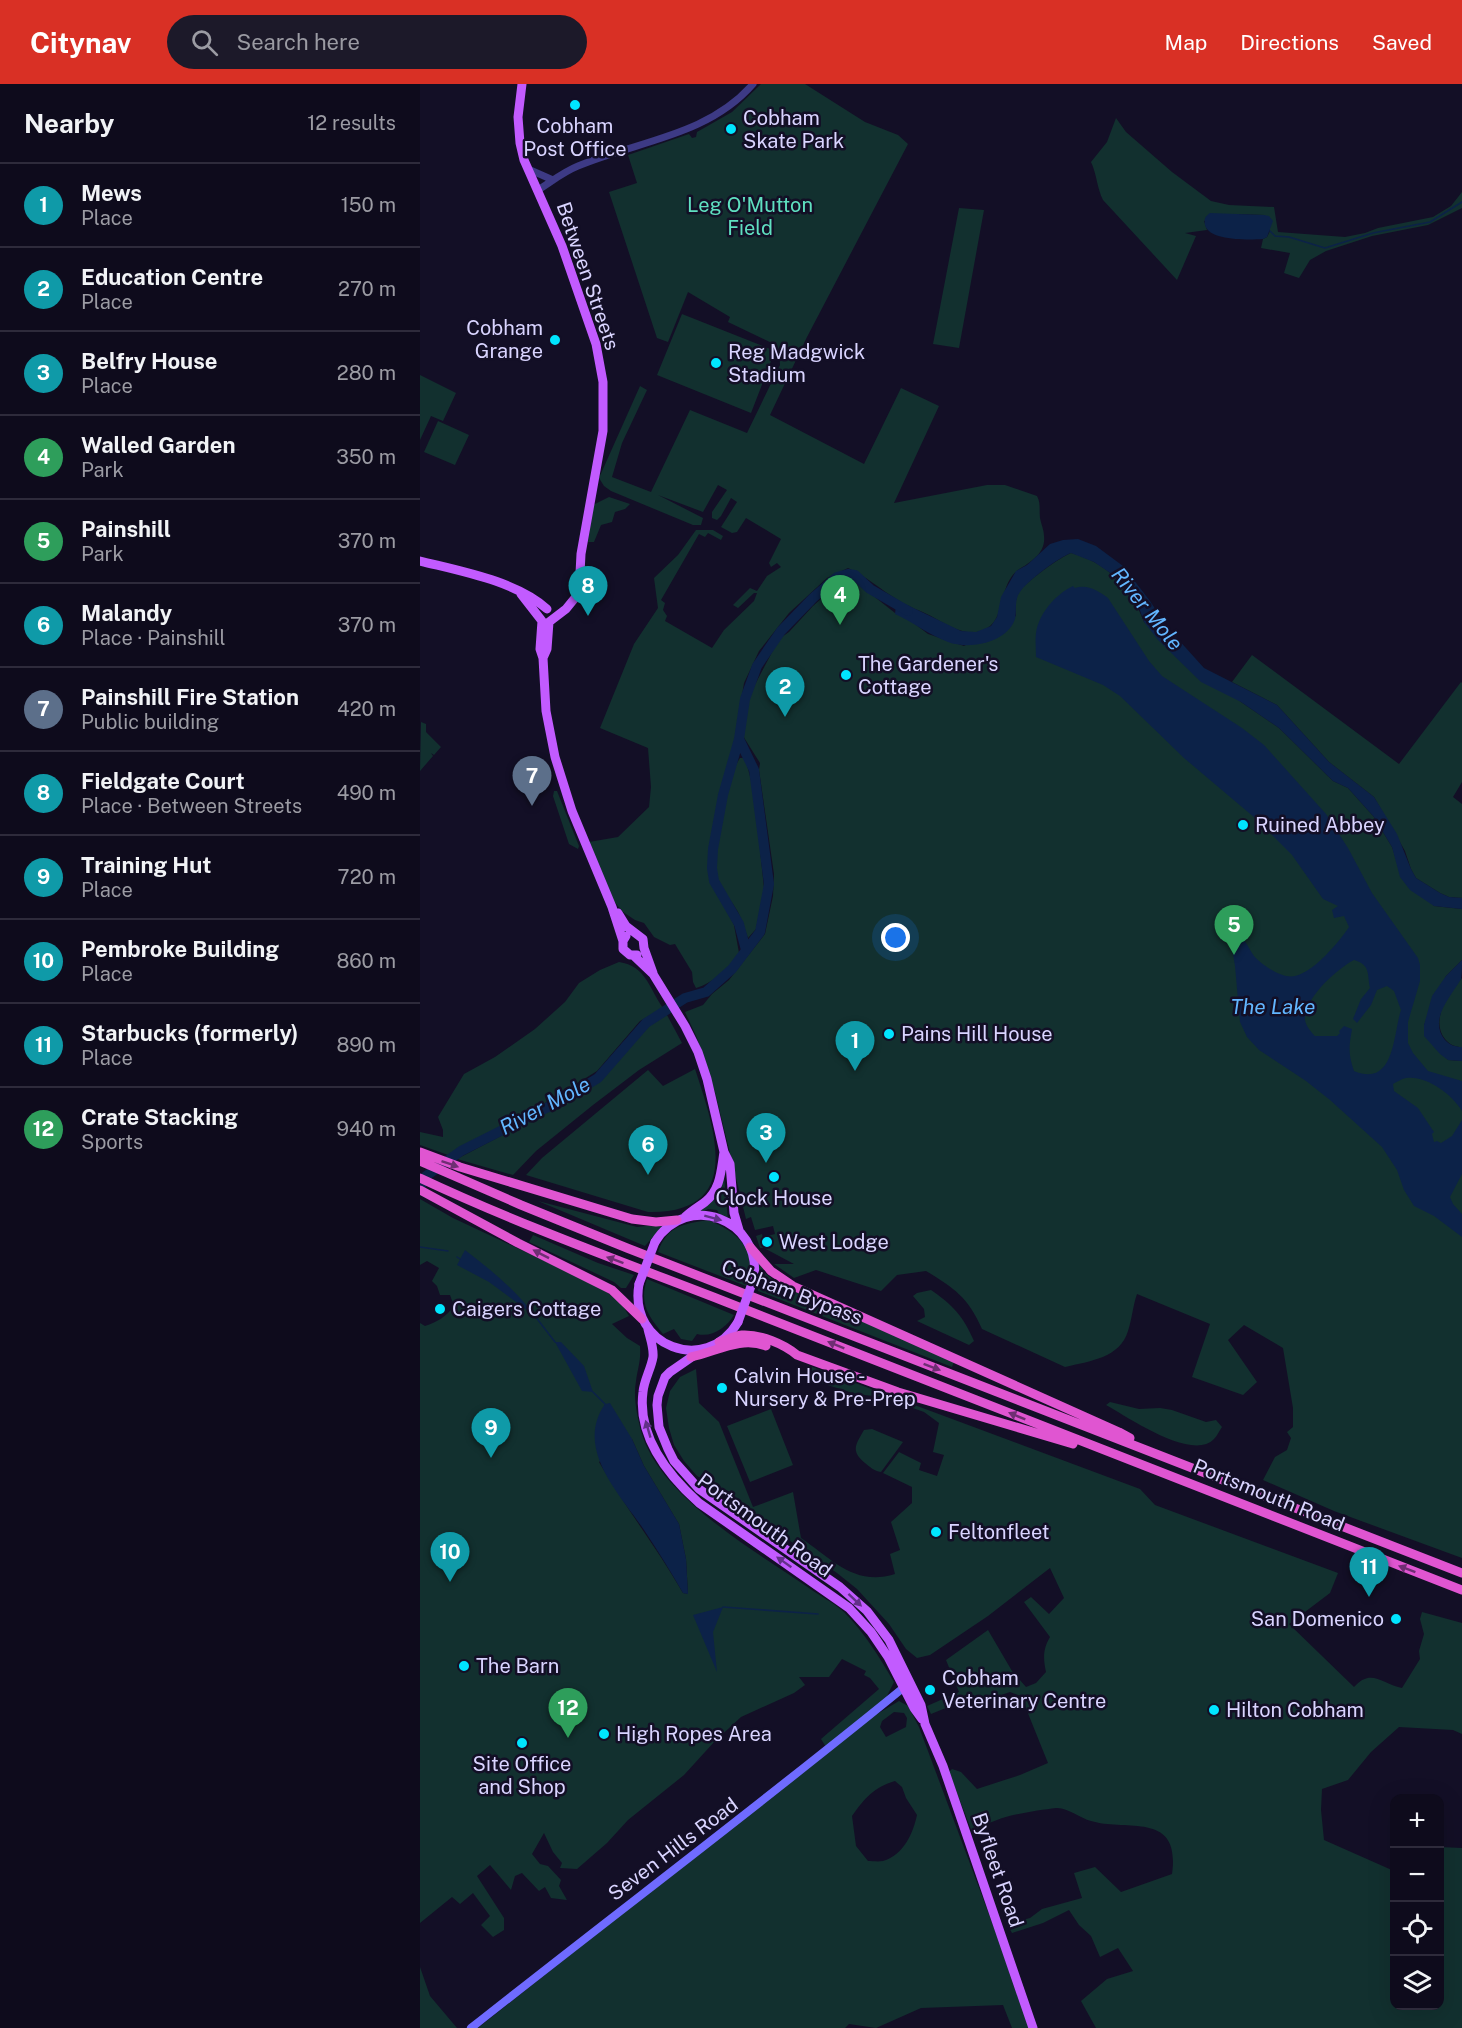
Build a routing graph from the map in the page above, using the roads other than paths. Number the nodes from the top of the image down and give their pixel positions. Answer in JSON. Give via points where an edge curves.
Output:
{"nodes":[{"id":1,"x":522,"y":84,"type":"edge"},
{"id":2,"x":753,"y":84,"type":"edge"},
{"id":3,"x":527,"y":169,"type":"junction"},
{"id":4,"x":553,"y":180,"type":"junction"},
{"id":5,"x":538,"y":190,"type":"junction"},
{"id":6,"x":420,"y":561,"type":"edge"},
{"id":7,"x":547,"y":616,"type":"junction"},
{"id":8,"x":612,"y":907,"type":"junction"},
{"id":9,"x":634,"y":933,"type":"junction"},
{"id":10,"x":623,"y":940,"type":"junction"},
{"id":11,"x":644,"y":948,"type":"junction"},
{"id":12,"x":633,"y":955,"type":"junction"},
{"id":13,"x":653,"y":974,"type":"junction"},
{"id":14,"x":420,"y":1152,"type":"edge"},
{"id":15,"x":724,"y":1152,"type":"junction"},
{"id":16,"x":420,"y":1161,"type":"edge"},
{"id":17,"x":420,"y":1178,"type":"edge"},
{"id":18,"x":420,"y":1190,"type":"edge"},
{"id":19,"x":681,"y":1219,"type":"junction"},
{"id":20,"x":739,"y":1230,"type":"junction"},
{"id":21,"x":750,"y":1247,"type":"junction"},
{"id":22,"x":642,"y":1319,"type":"junction"},
{"id":23,"x":648,"y":1329,"type":"junction"},
{"id":24,"x":718,"y":1342,"type":"junction"},
{"id":25,"x":703,"y":1349,"type":"junction"},
{"id":26,"x":797,"y":1355,"type":"junction"},
{"id":27,"x":691,"y":1357,"type":"junction"},
{"id":28,"x":1153,"y":1452,"type":"junction"},
{"id":29,"x":1130,"y":1460,"type":"junction"},
{"id":30,"x":791,"y":1552,"type":"joint"},
{"id":31,"x":1462,"y":1573,"type":"edge"},
{"id":32,"x":1462,"y":1590,"type":"edge"},
{"id":33,"x":849,"y":1608,"type":"joint"},
{"id":34,"x":905,"y":1684,"type":"junction"},
{"id":35,"x":471,"y":2028,"type":"edge"},
{"id":36,"x":1034,"y":2028,"type":"edge"}],
"edges":[{"from":1,"to":3,"type":"main road","name":"Between Streets","via":[[519,135]]},
{"from":2,"to":4,"type":"street","via":[[702,123],[578,165]]},
{"from":3,"to":4,"type":"street"},
{"from":3,"to":5,"type":"main road","name":"Between Streets"},
{"from":4,"to":5,"type":"street"},
{"from":5,"to":7,"type":"main road","name":"Between Streets","via":[[578,290],[596,344],[603,382],[603,431],[582,549],[580,591],[570,604]]},
{"from":6,"to":7,"type":"main road","via":[[519,592]]},
{"from":7,"to":8,"type":"main road","via":[[548,649],[543,658],[546,717],[558,772]]},
{"from":8,"to":9,"type":"main road"},
{"from":8,"to":10,"type":"main road"},
{"from":9,"to":10,"type":"main road"},
{"from":9,"to":11,"type":"main road","via":[[644,939]]},
{"from":10,"to":12,"type":"main road","via":[[625,951]]},
{"from":11,"to":12,"type":"main road"},
{"from":11,"to":13,"type":"main road"},
{"from":12,"to":13,"type":"main road"},
{"from":13,"to":15,"type":"main road","via":[[685,1026],[704,1069]]},
{"from":14,"to":19,"type":"highway","one_way":true,"via":[[632,1219]]},
{"from":15,"to":19,"type":"main road","via":[[716,1189]]},
{"from":15,"to":20,"type":"main road","via":[[731,1172]]},
{"from":16,"to":28,"type":"highway","name":"Cobham Bypass","one_way":true,"via":[[627,1248]]},
{"from":29,"to":17,"type":"highway","name":"Cobham Bypass","one_way":true,"via":[[604,1256]]},
{"from":22,"to":18,"type":"highway","one_way":true,"via":[[612,1290]]},
{"from":19,"to":20,"type":"main road","one_way":true,"via":[[712,1217]]},
{"from":19,"to":22,"type":"main road","bridge":true,"via":[[655,1242],[639,1284],[637,1298]]},
{"from":20,"to":21,"type":"main road"},
{"from":21,"to":24,"type":"main road","bridge":true,"via":[[754,1278],[738,1322]]},
{"from":21,"to":28,"type":"highway","via":[[783,1282],[1119,1432]]},
{"from":22,"to":23,"type":"main road"},
{"from":23,"to":25,"type":"main road","via":[[675,1348]]},
{"from":33,"to":23,"type":"main road","name":"Portsmouth Road","one_way":true,"via":[[699,1503],[666,1468],[648,1434],[644,1414],[642,1393],[653,1355]]},
{"from":24,"to":25,"type":"main road"},
{"from":24,"to":26,"type":"highway","via":[[751,1336]]},
{"from":25,"to":27,"type":"main road","name":"Portsmouth Road"},
{"from":26,"to":27,"type":"highway","via":[[748,1342]]},
{"from":26,"to":29,"type":"highway","via":[[898,1392]]},
{"from":27,"to":30,"type":"main road","name":"Portsmouth Road","via":[[667,1376],[658,1395],[659,1427],[668,1449],[699,1489]]},
{"from":28,"to":31,"type":"highway","name":"Portsmouth Road"},
{"from":32,"to":29,"type":"highway","name":"Portsmouth Road","one_way":true},
{"from":30,"to":34,"type":"main road","name":"Byfleet Road","one_way":true,"via":[[867,1611],[889,1640]]},
{"from":33,"to":34,"type":"main road","name":"Byfleet Road","via":[[871,1632]]},
{"from":34,"to":35,"type":"main road","name":"Seven Hills Road","via":[[786,1784]]},
{"from":34,"to":36,"type":"main road","name":"Byfleet Road","via":[[942,1764]]}]}
